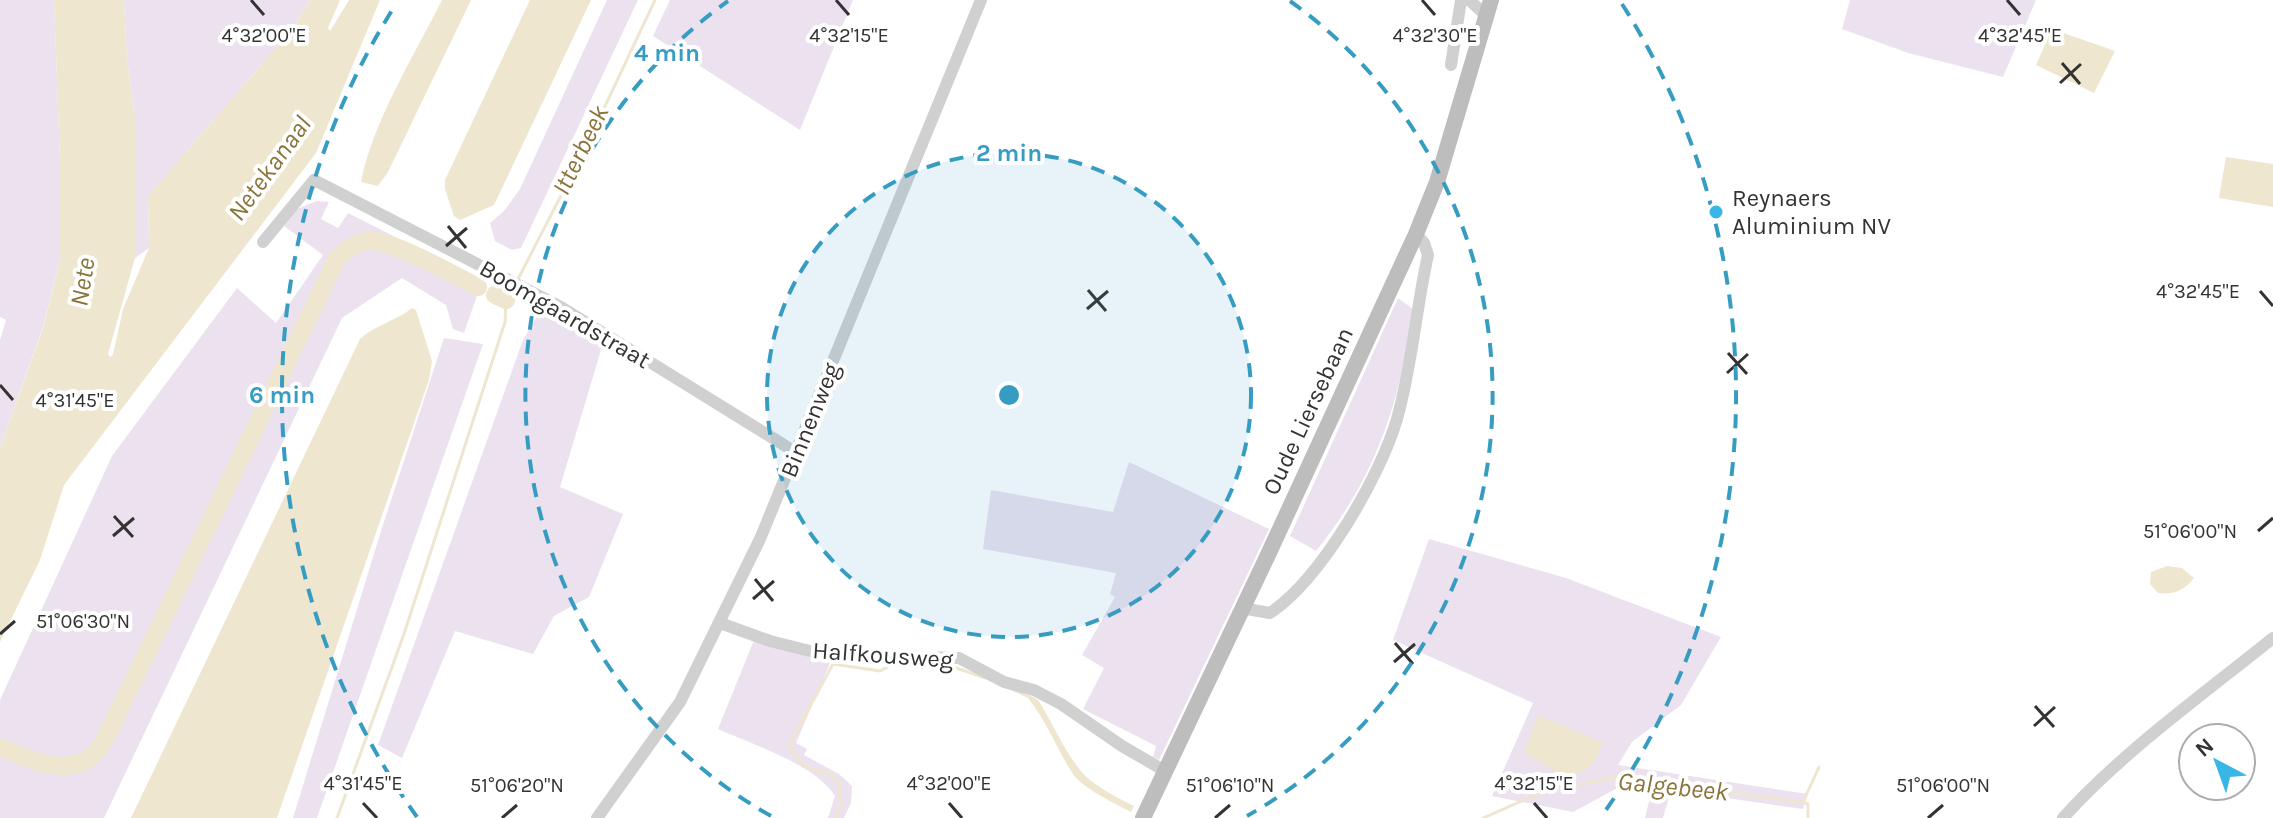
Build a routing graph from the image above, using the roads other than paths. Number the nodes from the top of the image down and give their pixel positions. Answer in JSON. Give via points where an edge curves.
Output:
{"nodes":[{"id":1,"x":981,"y":0,"type":"edge"},
{"id":2,"x":1461,"y":0,"type":"edge"},
{"id":3,"x":1469,"y":0,"type":"edge"},
{"id":4,"x":1489,"y":8,"type":"edge"},
{"id":5,"x":1451,"y":65,"type":"dead end"},
{"id":6,"x":1416,"y":234,"type":"junction"},
{"id":7,"x":263,"y":242,"type":"dead end"},
{"id":8,"x":797,"y":453,"type":"junction"},
{"id":9,"x":1241,"y":608,"type":"junction"},
{"id":10,"x":720,"y":623,"type":"junction"},
{"id":11,"x":2273,"y":638,"type":"edge"},
{"id":12,"x":1165,"y":771,"type":"junction"},
{"id":13,"x":597,"y":818,"type":"edge"},
{"id":14,"x":1143,"y":818,"type":"edge"},
{"id":15,"x":2063,"y":818,"type":"edge"}],
"edges":[{"from":1,"to":8,"type":"street","name":"Binnenweg"},
{"from":2,"to":5,"type":"street"},
{"from":3,"to":4,"type":"street","name":"Oude Liersebaan"},
{"from":4,"to":6,"type":"main road","name":"Oude Liersebaan","via":[[1437,182]]},
{"from":6,"to":9,"type":"main road","name":"Oude Liersebaan"},
{"from":6,"to":9,"type":"street","via":[[1428,255],[1410,355],[1396,420],[1372,476],[1347,522],[1286,602],[1270,613]]},
{"from":7,"to":8,"type":"street","name":"Boomgaardstraat","via":[[314,180],[540,295]]},
{"from":8,"to":10,"type":"street","name":"Binnenweg"},
{"from":9,"to":12,"type":"main road","name":"Oude Liersebaan"},
{"from":10,"to":12,"type":"street","name":"Halfkousweg","via":[[822,654],[959,658],[1061,704]]},
{"from":10,"to":13,"type":"street","name":"Binnenweg","via":[[680,702]]},
{"from":11,"to":15,"type":"street","via":[[2149,739]]},
{"from":12,"to":14,"type":"main road","name":"Oude Liersebaan"}]}
